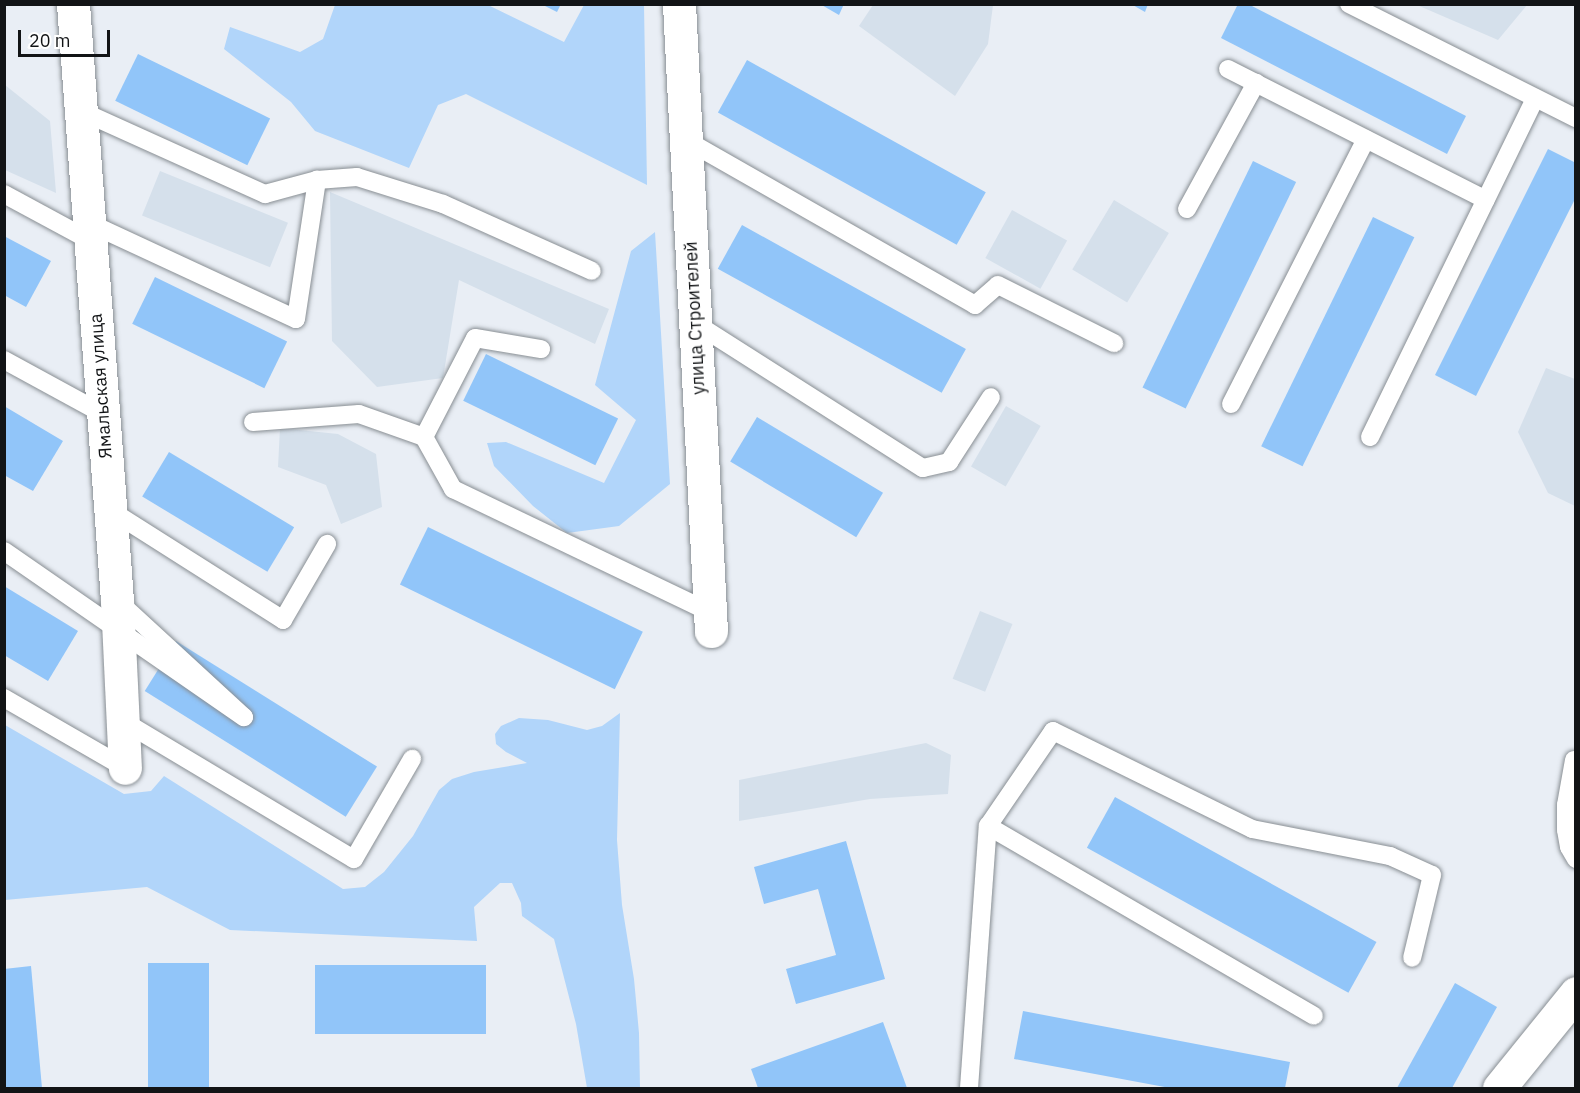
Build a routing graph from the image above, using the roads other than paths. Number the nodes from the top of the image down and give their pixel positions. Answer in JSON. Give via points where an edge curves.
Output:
{"nodes":[{"id":1,"x":73,"y":4,"type":"edge"},
{"id":2,"x":679,"y":4,"type":"edge"},
{"id":3,"x":1349,"y":4,"type":"edge"},
{"id":4,"x":1228,"y":69,"type":"dead end"},
{"id":5,"x":1256,"y":83,"type":"junction"},
{"id":6,"x":1535,"y":98,"type":"junction"},
{"id":7,"x":81,"y":111,"type":"junction"},
{"id":8,"x":1575,"y":118,"type":"edge"},
{"id":9,"x":1366,"y":139,"type":"junction"},
{"id":10,"x":686,"y":140,"type":"junction"},
{"id":11,"x":317,"y":180,"type":"junction"},
{"id":12,"x":4,"y":194,"type":"edge"},
{"id":13,"x":1485,"y":200,"type":"junction"},
{"id":14,"x":1187,"y":209,"type":"dead end"},
{"id":15,"x":90,"y":232,"type":"junction"},
{"id":16,"x":592,"y":271,"type":"dead end"},
{"id":17,"x":695,"y":323,"type":"junction"},
{"id":18,"x":1114,"y":343,"type":"dead end"},
{"id":19,"x":541,"y":349,"type":"dead end"},
{"id":20,"x":4,"y":360,"type":"edge"},
{"id":21,"x":991,"y":397,"type":"dead end"},
{"id":22,"x":1231,"y":404,"type":"dead end"},
{"id":23,"x":103,"y":414,"type":"junction"},
{"id":24,"x":253,"y":422,"type":"dead end"},
{"id":25,"x":424,"y":437,"type":"junction"},
{"id":26,"x":1370,"y":437,"type":"dead end"},
{"id":27,"x":110,"y":510,"type":"junction"},
{"id":28,"x":327,"y":544,"type":"dead end"},
{"id":29,"x":4,"y":551,"type":"edge"},
{"id":30,"x":117,"y":600,"type":"junction"},
{"id":31,"x":711,"y":622,"type":"joint"},
{"id":32,"x":4,"y":698,"type":"edge"},
{"id":33,"x":123,"y":721,"type":"junction"},
{"id":34,"x":412,"y":759,"type":"dead end"},
{"id":35,"x":1574,"y":760,"type":"edge"},
{"id":36,"x":125,"y":768,"type":"joint"},
{"id":37,"x":988,"y":826,"type":"junction"},
{"id":38,"x":1575,"y":859,"type":"edge"},
{"id":39,"x":1412,"y":958,"type":"dead end"},
{"id":40,"x":1575,"y":993,"type":"edge"},
{"id":41,"x":1314,"y":1016,"type":"dead end"},
{"id":42,"x":969,"y":1089,"type":"edge"},
{"id":43,"x":1499,"y":1089,"type":"edge"}],
"edges":[{"from":1,"to":7,"type":"street","name":"Ямальская улица"},
{"from":2,"to":10,"type":"street","name":"улица Строителей"},
{"from":3,"to":6,"type":"lane"},
{"from":4,"to":5,"type":"lane"},
{"from":5,"to":9,"type":"lane"},
{"from":5,"to":14,"type":"lane"},
{"from":6,"to":8,"type":"lane"},
{"from":6,"to":13,"type":"lane"},
{"from":7,"to":11,"type":"lane","via":[[265,194]]},
{"from":7,"to":15,"type":"street","name":"Ямальская улица"},
{"from":9,"to":13,"type":"lane"},
{"from":9,"to":22,"type":"lane"},
{"from":10,"to":17,"type":"street","name":"улица Строителей"},
{"from":10,"to":18,"type":"lane","via":[[975,305],[998,285]]},
{"from":11,"to":15,"type":"lane","via":[[296,319]]},
{"from":11,"to":16,"type":"lane","via":[[357,177],[443,204]]},
{"from":12,"to":15,"type":"lane"},
{"from":13,"to":26,"type":"lane"},
{"from":15,"to":23,"type":"street","name":"Ямальская улица"},
{"from":17,"to":21,"type":"lane","via":[[923,468],[949,462]]},
{"from":17,"to":31,"type":"street","name":"улица Строителей"},
{"from":19,"to":25,"type":"lane","via":[[475,338]]},
{"from":20,"to":23,"type":"lane"},
{"from":23,"to":27,"type":"street","name":"Ямальская улица"},
{"from":24,"to":25,"type":"lane","via":[[359,414]]},
{"from":25,"to":31,"type":"lane","via":[[453,489]]},
{"from":27,"to":28,"type":"lane","via":[[283,620]]},
{"from":27,"to":30,"type":"street","name":"Ямальская улица"},
{"from":29,"to":30,"type":"lane","via":[[244,717]]},
{"from":30,"to":33,"type":"street","name":"Ямальская улица"},
{"from":32,"to":36,"type":"lane"},
{"from":33,"to":34,"type":"lane","via":[[354,859]]},
{"from":33,"to":36,"type":"street","name":"Ямальская улица"},
{"from":35,"to":38,"type":"lane","via":[[1566,830]]},
{"from":37,"to":39,"type":"lane","via":[[1053,731],[1252,829],[1390,856],[1432,875]]},
{"from":37,"to":41,"type":"lane"},
{"from":37,"to":42,"type":"lane"},
{"from":40,"to":43,"type":"street"}]}
